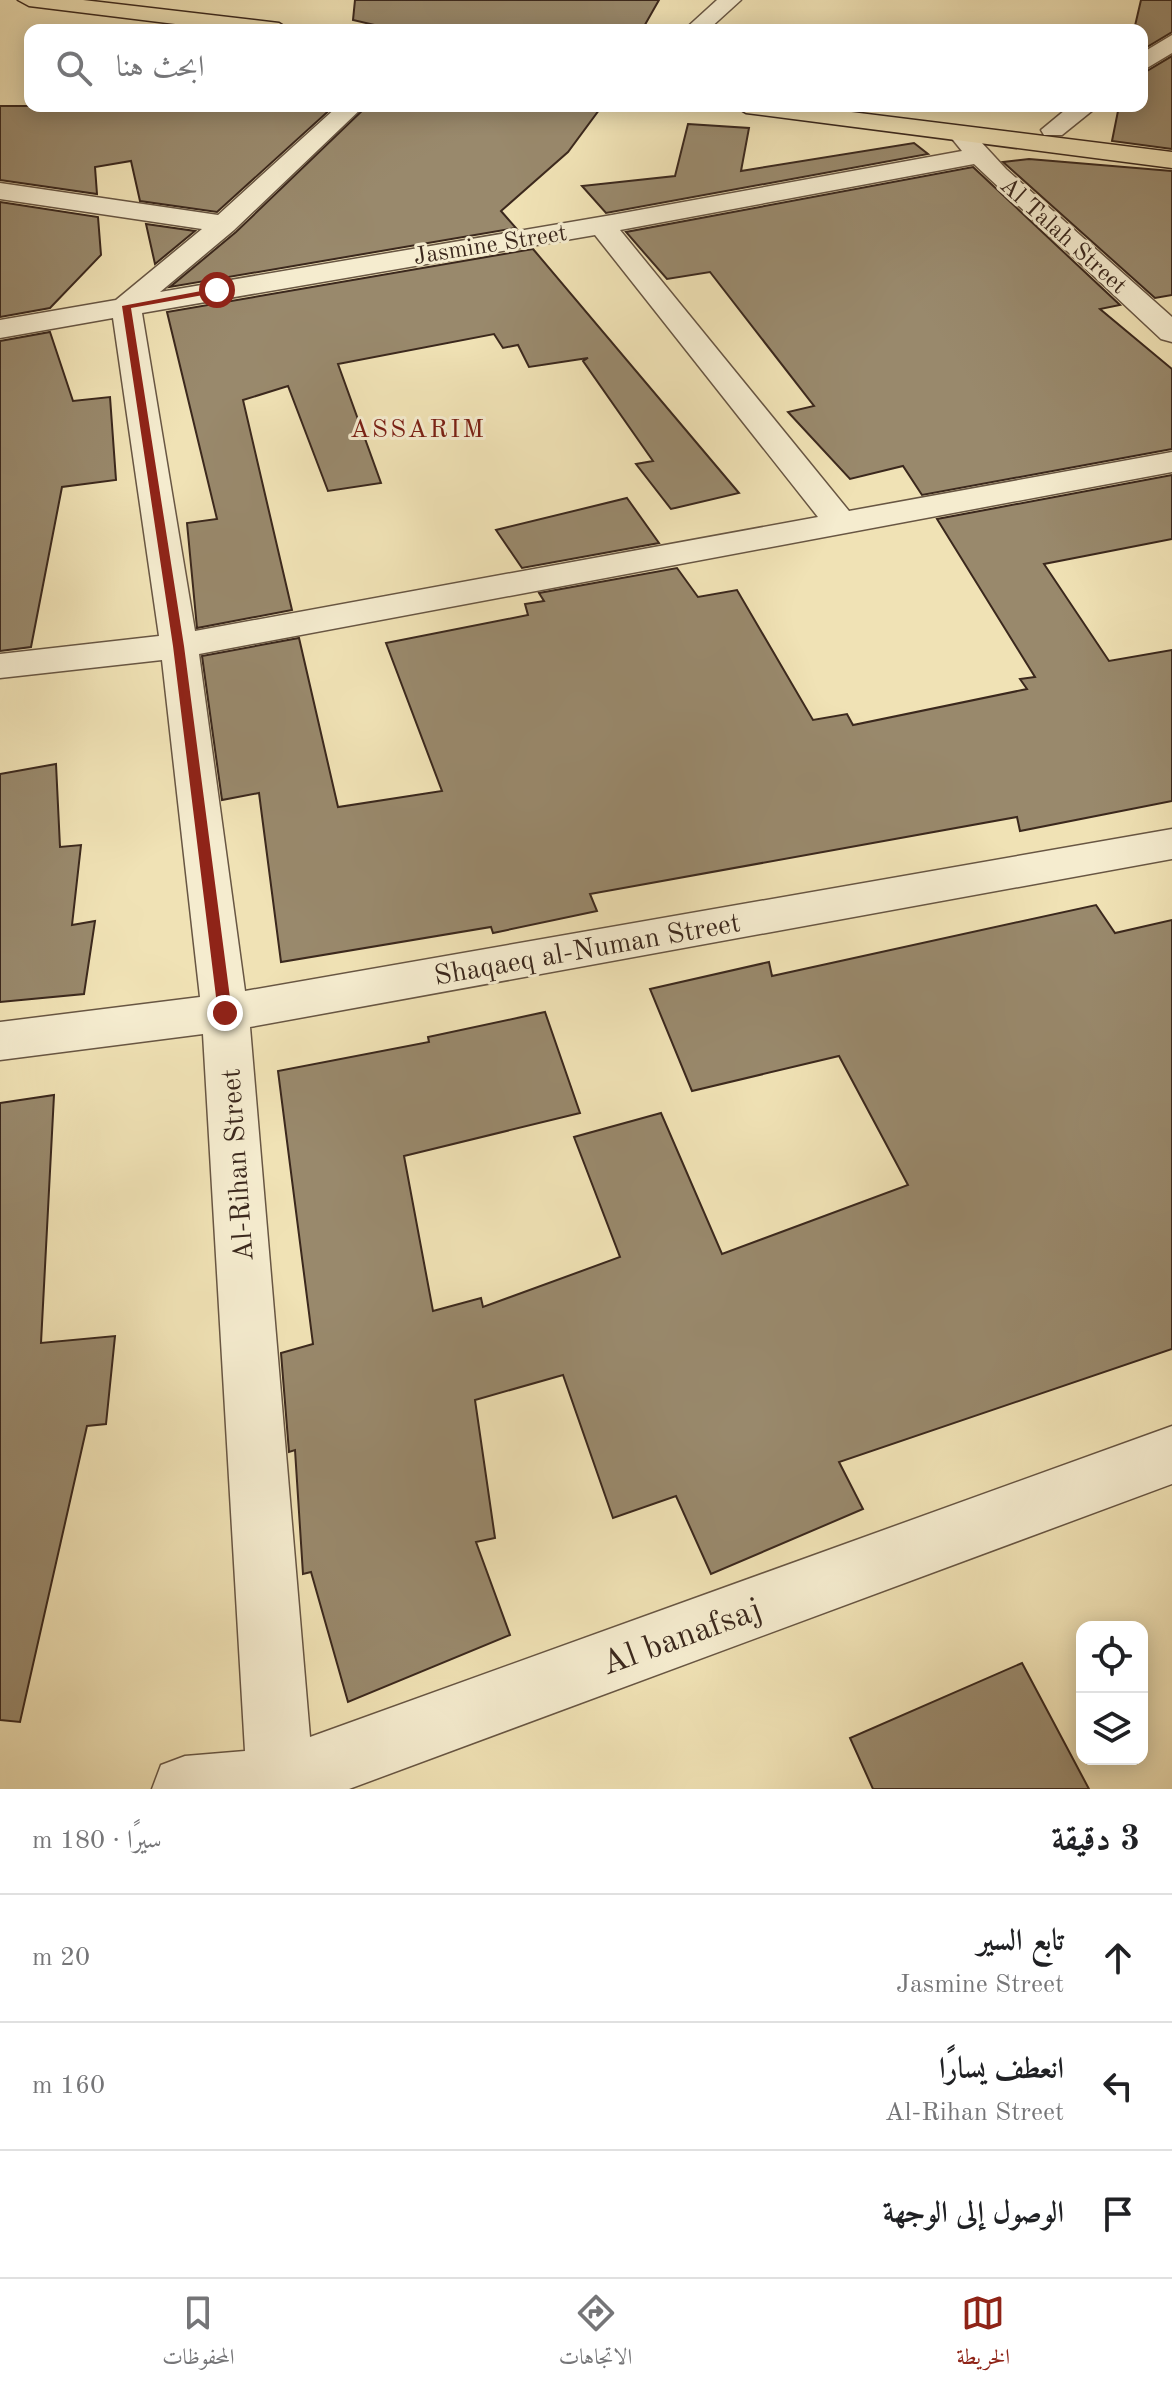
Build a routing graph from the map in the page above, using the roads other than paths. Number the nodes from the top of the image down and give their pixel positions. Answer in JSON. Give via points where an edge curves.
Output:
{"nodes":[{"id":1,"x":730,"y":0,"type":"edge"},
{"id":2,"x":22,"y":6,"type":"edge"},
{"id":3,"x":116,"y":24,"type":"edge"},
{"id":4,"x":215,"y":24,"type":"edge"},
{"id":5,"x":702,"y":24,"type":"edge"},
{"id":6,"x":1172,"y":42,"type":"edge"},
{"id":7,"x":1148,"y":60,"type":"edge"},
{"id":8,"x":345,"y":112,"type":"edge"},
{"id":9,"x":794,"y":112,"type":"edge"},
{"id":10,"x":916,"y":112,"type":"edge"},
{"id":11,"x":1078,"y":112,"type":"edge"},
{"id":12,"x":1053,"y":130,"type":"junction"},
{"id":13,"x":960,"y":133,"type":"junction"},
{"id":14,"x":1172,"y":146,"type":"edge"},
{"id":15,"x":979,"y":155,"type":"junction"},
{"id":16,"x":1172,"y":160,"type":"edge"},
{"id":17,"x":0,"y":191,"type":"edge"},
{"id":18,"x":224,"y":224,"type":"junction"},
{"id":19,"x":602,"y":226,"type":"junction"},
{"id":20,"x":126,"y":306,"type":"junction"},
{"id":21,"x":0,"y":329,"type":"edge"},
{"id":22,"x":1172,"y":333,"type":"edge"},
{"id":23,"x":1172,"y":462,"type":"edge"},
{"id":24,"x":840,"y":522,"type":"junction"},
{"id":25,"x":179,"y":646,"type":"junction"},
{"id":26,"x":0,"y":666,"type":"edge"},
{"id":27,"x":1172,"y":844,"type":"edge"},
{"id":28,"x":225,"y":1013,"type":"junction"},
{"id":29,"x":0,"y":1041,"type":"edge"},
{"id":30,"x":1172,"y":1455,"type":"edge"},
{"id":31,"x":281,"y":1785,"type":"edge"},
{"id":32,"x":185,"y":1789,"type":"edge"}],
"edges":[{"from":1,"to":5,"type":"street"},
{"from":2,"to":3,"type":"main road"},
{"from":2,"to":4,"type":"main road"},
{"from":6,"to":7,"type":"street"},
{"from":8,"to":18,"type":"street"},
{"from":9,"to":13,"type":"main road"},
{"from":10,"to":12,"type":"main road"},
{"from":11,"to":12,"type":"street"},
{"from":12,"to":14,"type":"main road"},
{"from":13,"to":15,"type":"street","name":"Al Talah Street"},
{"from":13,"to":16,"type":"main road"},
{"from":15,"to":19,"type":"street","name":"Jasmine Street"},
{"from":15,"to":22,"type":"street","name":"Al Talah Street"},
{"from":17,"to":18,"type":"street"},
{"from":18,"to":20,"type":"street"},
{"from":19,"to":20,"type":"street","name":"Jasmine Street"},
{"from":19,"to":24,"type":"street"},
{"from":20,"to":21,"type":"street","name":"Jasmine Street"},
{"from":20,"to":25,"type":"street","name":"Al-Rihan Street"},
{"from":23,"to":24,"type":"street"},
{"from":24,"to":25,"type":"street"},
{"from":25,"to":26,"type":"street"},
{"from":25,"to":28,"type":"street","name":"Al-Rihan Street"},
{"from":27,"to":28,"type":"street","name":"Shaqaeq al-Numan Street"},
{"from":28,"to":29,"type":"street","name":"Shaqaeq al-Numan Street"},
{"from":28,"to":31,"type":"street","name":"Al-Rihan Street"},
{"from":30,"to":31,"type":"street","name":"Al banafsaj"},
{"from":31,"to":32,"type":"street","name":"Al banafsaj"}]}
